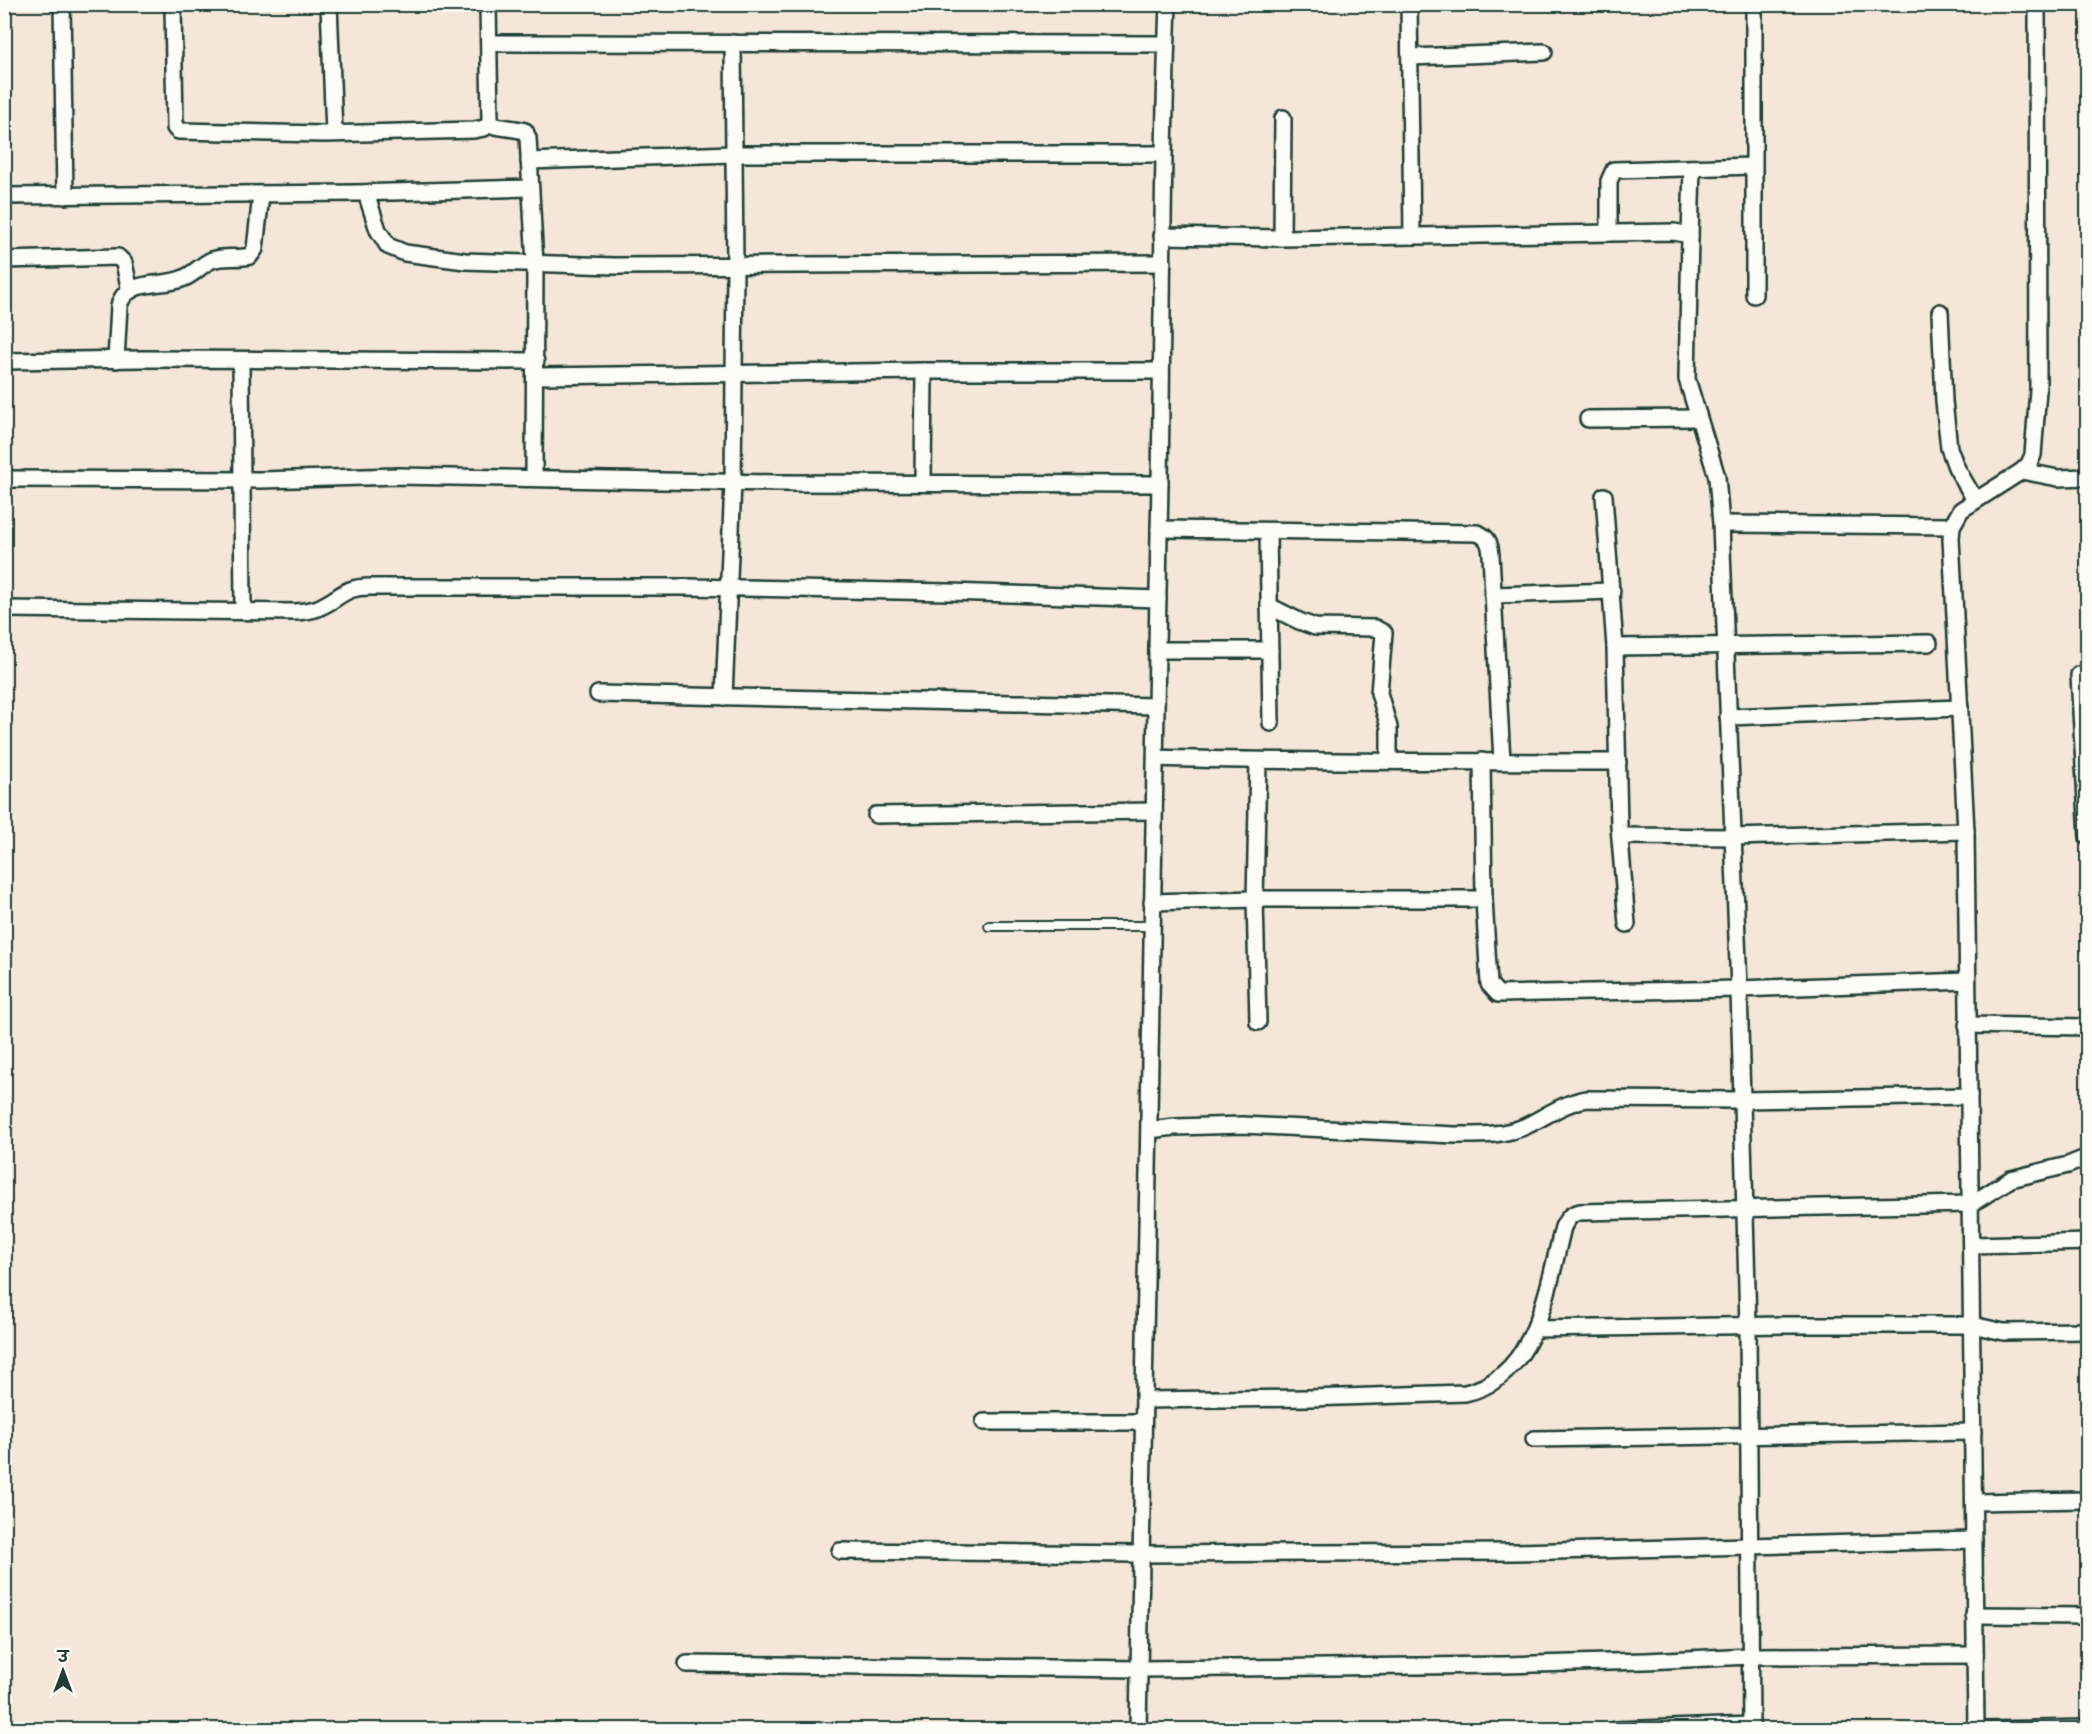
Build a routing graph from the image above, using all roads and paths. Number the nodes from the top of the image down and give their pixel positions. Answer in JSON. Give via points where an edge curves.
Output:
{"nodes":[{"id":1,"x":62,"y":4,"type":"edge"},
{"id":2,"x":173,"y":4,"type":"edge"},
{"id":3,"x":329,"y":4,"type":"edge"},
{"id":4,"x":488,"y":4,"type":"edge"},
{"id":5,"x":1168,"y":4,"type":"edge"},
{"id":6,"x":1409,"y":4,"type":"edge"},
{"id":7,"x":1754,"y":4,"type":"edge"},
{"id":8,"x":2037,"y":4,"type":"edge"},
{"id":9,"x":489,"y":43,"type":"junction"},
{"id":10,"x":732,"y":43,"type":"junction"},
{"id":11,"x":1166,"y":44,"type":"junction"},
{"id":12,"x":1544,"y":52,"type":"dead end"},
{"id":13,"x":1410,"y":57,"type":"junction"},
{"id":14,"x":1283,"y":118,"type":"dead end"},
{"id":15,"x":491,"y":124,"type":"junction"},
{"id":16,"x":334,"y":133,"type":"junction"},
{"id":17,"x":1162,"y":153,"type":"junction"},
{"id":18,"x":732,"y":154,"type":"junction"},
{"id":19,"x":529,"y":161,"type":"junction"},
{"id":20,"x":1753,"y":166,"type":"junction"},
{"id":21,"x":1692,"y":168,"type":"junction"},
{"id":22,"x":530,"y":188,"type":"junction"},
{"id":23,"x":366,"y":193,"type":"junction"},
{"id":24,"x":261,"y":195,"type":"junction"},
{"id":25,"x":4,"y":196,"type":"edge"},
{"id":26,"x":65,"y":196,"type":"junction"},
{"id":27,"x":1609,"y":233,"type":"junction"},
{"id":28,"x":1162,"y":236,"type":"junction"},
{"id":29,"x":1413,"y":236,"type":"junction"},
{"id":30,"x":1690,"y":237,"type":"junction"},
{"id":31,"x":1282,"y":238,"type":"junction"},
{"id":32,"x":4,"y":260,"type":"edge"},
{"id":33,"x":1163,"y":263,"type":"junction"},
{"id":34,"x":535,"y":264,"type":"junction"},
{"id":35,"x":735,"y":266,"type":"junction"},
{"id":36,"x":130,"y":291,"type":"junction"},
{"id":37,"x":1754,"y":295,"type":"dead end"},
{"id":38,"x":1940,"y":312,"type":"dead end"},
{"id":39,"x":116,"y":360,"type":"junction"},
{"id":40,"x":4,"y":361,"type":"edge"},
{"id":41,"x":241,"y":361,"type":"junction"},
{"id":42,"x":536,"y":368,"type":"junction"},
{"id":43,"x":924,"y":371,"type":"junction"},
{"id":44,"x":1160,"y":371,"type":"junction"},
{"id":45,"x":733,"y":374,"type":"junction"},
{"id":46,"x":1698,"y":418,"type":"junction"},
{"id":47,"x":1588,"y":419,"type":"dead end"},
{"id":48,"x":2022,"y":471,"type":"junction"},
{"id":49,"x":2088,"y":477,"type":"edge"},
{"id":50,"x":534,"y":478,"type":"junction"},
{"id":51,"x":4,"y":479,"type":"edge"},
{"id":52,"x":241,"y":480,"type":"junction"},
{"id":53,"x":732,"y":482,"type":"junction"},
{"id":54,"x":923,"y":483,"type":"junction"},
{"id":55,"x":1160,"y":484,"type":"junction"},
{"id":56,"x":1604,"y":496,"type":"dead end"},
{"id":57,"x":1975,"y":500,"type":"junction"},
{"id":58,"x":1721,"y":524,"type":"junction"},
{"id":59,"x":1952,"y":525,"type":"junction"},
{"id":60,"x":1160,"y":528,"type":"junction"},
{"id":61,"x":1268,"y":531,"type":"junction"},
{"id":62,"x":730,"y":588,"type":"junction"},
{"id":63,"x":1612,"y":591,"type":"junction"},
{"id":64,"x":1493,"y":595,"type":"junction"},
{"id":65,"x":1158,"y":598,"type":"junction"},
{"id":66,"x":1269,"y":606,"type":"junction"},
{"id":67,"x":4,"y":609,"type":"edge"},
{"id":68,"x":243,"y":611,"type":"junction"},
{"id":69,"x":1929,"y":643,"type":"dead end"},
{"id":70,"x":1726,"y":646,"type":"junction"},
{"id":71,"x":1616,"y":647,"type":"junction"},
{"id":72,"x":1156,"y":650,"type":"junction"},
{"id":73,"x":1269,"y":650,"type":"junction"},
{"id":74,"x":2079,"y":675,"type":"dead end"},
{"id":75,"x":598,"y":694,"type":"dead end"},
{"id":76,"x":724,"y":697,"type":"junction"},
{"id":77,"x":1155,"y":706,"type":"junction"},
{"id":78,"x":1960,"y":708,"type":"junction"},
{"id":79,"x":1728,"y":717,"type":"junction"},
{"id":80,"x":1271,"y":723,"type":"dead end"},
{"id":81,"x":1156,"y":758,"type":"junction"},
{"id":82,"x":1389,"y":760,"type":"junction"},
{"id":83,"x":1258,"y":761,"type":"junction"},
{"id":84,"x":1482,"y":761,"type":"junction"},
{"id":85,"x":1502,"y":761,"type":"junction"},
{"id":86,"x":1617,"y":762,"type":"junction"},
{"id":87,"x":1155,"y":811,"type":"junction"},
{"id":88,"x":876,"y":815,"type":"dead end"},
{"id":89,"x":1966,"y":831,"type":"junction"},
{"id":90,"x":1620,"y":836,"type":"junction"},
{"id":91,"x":1733,"y":837,"type":"junction"},
{"id":92,"x":2088,"y":837,"type":"edge"},
{"id":93,"x":1255,"y":899,"type":"junction"},
{"id":94,"x":1484,"y":899,"type":"junction"},
{"id":95,"x":1152,"y":902,"type":"junction"},
{"id":96,"x":1627,"y":924,"type":"dead end"},
{"id":97,"x":989,"y":926,"type":"dead end"},
{"id":98,"x":1151,"y":926,"type":"junction"},
{"id":99,"x":1967,"y":981,"type":"junction"},
{"id":100,"x":1739,"y":989,"type":"junction"},
{"id":101,"x":1258,"y":1022,"type":"dead end"},
{"id":102,"x":1967,"y":1026,"type":"junction"},
{"id":103,"x":2088,"y":1027,"type":"edge"},
{"id":104,"x":1969,"y":1096,"type":"junction"},
{"id":105,"x":1741,"y":1100,"type":"junction"},
{"id":106,"x":1149,"y":1130,"type":"junction"},
{"id":107,"x":2088,"y":1157,"type":"edge"},
{"id":108,"x":1971,"y":1204,"type":"junction"},
{"id":109,"x":1744,"y":1209,"type":"junction"},
{"id":110,"x":2088,"y":1242,"type":"edge"},
{"id":111,"x":1972,"y":1245,"type":"junction"},
{"id":112,"x":1972,"y":1325,"type":"junction"},
{"id":113,"x":1748,"y":1326,"type":"junction"},
{"id":114,"x":1534,"y":1329,"type":"junction"},
{"id":115,"x":2088,"y":1331,"type":"edge"},
{"id":116,"x":1144,"y":1400,"type":"junction"},
{"id":117,"x":984,"y":1422,"type":"dead end"},
{"id":118,"x":1143,"y":1422,"type":"junction"},
{"id":119,"x":1973,"y":1432,"type":"junction"},
{"id":120,"x":1749,"y":1437,"type":"junction"},
{"id":121,"x":1534,"y":1439,"type":"dead end"},
{"id":122,"x":2088,"y":1500,"type":"edge"},
{"id":123,"x":1974,"y":1502,"type":"junction"},
{"id":124,"x":1974,"y":1540,"type":"junction"},
{"id":125,"x":1749,"y":1547,"type":"junction"},
{"id":126,"x":840,"y":1551,"type":"dead end"},
{"id":127,"x":1141,"y":1554,"type":"junction"},
{"id":128,"x":1974,"y":1615,"type":"junction"},
{"id":129,"x":2088,"y":1616,"type":"edge"},
{"id":130,"x":1974,"y":1654,"type":"junction"},
{"id":131,"x":1750,"y":1656,"type":"junction"},
{"id":132,"x":687,"y":1664,"type":"dead end"},
{"id":133,"x":1140,"y":1669,"type":"junction"},
{"id":134,"x":1751,"y":1727,"type":"edge"},
{"id":135,"x":2088,"y":1728,"type":"edge"},
{"id":136,"x":1138,"y":1730,"type":"edge"},
{"id":137,"x":1614,"y":1730,"type":"edge"},
{"id":138,"x":1976,"y":1730,"type":"edge"},
{"id":139,"x":1983,"y":1730,"type":"edge"}],
"edges":[{"from":1,"to":26,"type":"street"},
{"from":2,"to":16,"type":"street","via":[[178,131]]},
{"from":3,"to":16,"type":"street"},
{"from":4,"to":9,"type":"street"},
{"from":5,"to":11,"type":"street"},
{"from":6,"to":13,"type":"street"},
{"from":7,"to":20,"type":"street"},
{"from":8,"to":48,"type":"street","via":[[2038,390],[2033,455]]},
{"from":9,"to":10,"type":"street"},
{"from":9,"to":15,"type":"street"},
{"from":10,"to":11,"type":"street"},
{"from":10,"to":18,"type":"street"},
{"from":11,"to":17,"type":"street"},
{"from":12,"to":13,"type":"street"},
{"from":13,"to":29,"type":"street"},
{"from":14,"to":31,"type":"street"},
{"from":15,"to":16,"type":"street","via":[[474,130]]},
{"from":15,"to":19,"type":"street","via":[[525,131]]},
{"from":17,"to":18,"type":"street"},
{"from":17,"to":28,"type":"street"},
{"from":18,"to":19,"type":"street"},
{"from":18,"to":35,"type":"street"},
{"from":19,"to":22,"type":"street"},
{"from":20,"to":21,"type":"street"},
{"from":20,"to":37,"type":"street"},
{"from":21,"to":27,"type":"street","via":[[1614,170],[1609,181]]},
{"from":21,"to":30,"type":"street"},
{"from":22,"to":23,"type":"street"},
{"from":22,"to":34,"type":"street"},
{"from":23,"to":24,"type":"street"},
{"from":23,"to":34,"type":"street","via":[[378,230],[395,250],[465,261]]},
{"from":24,"to":26,"type":"street"},
{"from":24,"to":36,"type":"street","via":[[255,249],[250,256],[211,261],[177,281]]},
{"from":25,"to":26,"type":"street"},
{"from":27,"to":29,"type":"street"},
{"from":27,"to":30,"type":"street","via":[[1674,232]]},
{"from":28,"to":31,"type":"street"},
{"from":28,"to":33,"type":"street"},
{"from":29,"to":31,"type":"street"},
{"from":30,"to":46,"type":"street","via":[[1686,379]]},
{"from":32,"to":36,"type":"street","via":[[118,257],[124,263]]},
{"from":33,"to":35,"type":"street"},
{"from":33,"to":44,"type":"street"},
{"from":34,"to":35,"type":"street"},
{"from":34,"to":42,"type":"street"},
{"from":35,"to":45,"type":"street"},
{"from":36,"to":39,"type":"street","via":[[119,306]]},
{"from":38,"to":57,"type":"street","via":[[1949,448]]},
{"from":39,"to":40,"type":"street"},
{"from":39,"to":41,"type":"street"},
{"from":41,"to":42,"type":"street"},
{"from":41,"to":52,"type":"street"},
{"from":42,"to":45,"type":"street"},
{"from":42,"to":50,"type":"street"},
{"from":43,"to":44,"type":"street"},
{"from":43,"to":45,"type":"street"},
{"from":43,"to":54,"type":"street"},
{"from":44,"to":55,"type":"street"},
{"from":45,"to":53,"type":"street"},
{"from":46,"to":47,"type":"street"},
{"from":46,"to":58,"type":"street","via":[[1716,477]]},
{"from":48,"to":49,"type":"street","via":[[2058,478]]},
{"from":48,"to":57,"type":"street"},
{"from":50,"to":52,"type":"street"},
{"from":50,"to":53,"type":"street"},
{"from":51,"to":52,"type":"street"},
{"from":52,"to":68,"type":"street"},
{"from":53,"to":54,"type":"street"},
{"from":53,"to":62,"type":"street"},
{"from":54,"to":55,"type":"street"},
{"from":55,"to":60,"type":"street"},
{"from":56,"to":63,"type":"street"},
{"from":57,"to":59,"type":"street","via":[[1960,510]]},
{"from":58,"to":59,"type":"street"},
{"from":58,"to":70,"type":"street"},
{"from":59,"to":78,"type":"street"},
{"from":60,"to":61,"type":"street"},
{"from":60,"to":65,"type":"street"},
{"from":61,"to":64,"type":"street","via":[[1477,532],[1490,545]]},
{"from":61,"to":66,"type":"street"},
{"from":62,"to":65,"type":"street"},
{"from":62,"to":68,"type":"street","via":[[354,587],[311,610]]},
{"from":62,"to":76,"type":"street"},
{"from":63,"to":64,"type":"street"},
{"from":63,"to":71,"type":"street"},
{"from":64,"to":85,"type":"street"},
{"from":65,"to":72,"type":"street"},
{"from":66,"to":73,"type":"street"},
{"from":66,"to":82,"type":"street","via":[[1315,627],[1375,628],[1384,633],[1379,693],[1389,727]]},
{"from":67,"to":68,"type":"street"},
{"from":69,"to":70,"type":"street"},
{"from":70,"to":71,"type":"street"},
{"from":70,"to":79,"type":"street"},
{"from":71,"to":86,"type":"street"},
{"from":72,"to":73,"type":"street"},
{"from":72,"to":77,"type":"street"},
{"from":73,"to":80,"type":"street"},
{"from":74,"to":92,"type":"street"},
{"from":75,"to":76,"type":"street"},
{"from":76,"to":77,"type":"street"},
{"from":77,"to":81,"type":"street"},
{"from":78,"to":79,"type":"street"},
{"from":78,"to":89,"type":"street"},
{"from":79,"to":91,"type":"street"},
{"from":81,"to":83,"type":"street"},
{"from":81,"to":87,"type":"street"},
{"from":82,"to":83,"type":"street"},
{"from":82,"to":84,"type":"street"},
{"from":83,"to":93,"type":"street"},
{"from":84,"to":85,"type":"street"},
{"from":84,"to":94,"type":"street"},
{"from":85,"to":86,"type":"street"},
{"from":86,"to":90,"type":"street"},
{"from":87,"to":88,"type":"street"},
{"from":87,"to":95,"type":"street"},
{"from":89,"to":91,"type":"street"},
{"from":89,"to":99,"type":"street"},
{"from":90,"to":91,"type":"street"},
{"from":90,"to":96,"type":"street"},
{"from":91,"to":100,"type":"street"},
{"from":93,"to":94,"type":"street"},
{"from":93,"to":95,"type":"street"},
{"from":93,"to":101,"type":"street"},
{"from":94,"to":100,"type":"street","via":[[1489,984],[1498,994]]},
{"from":95,"to":98,"type":"street"},
{"from":97,"to":98,"type":"lane"},
{"from":98,"to":106,"type":"street"},
{"from":99,"to":100,"type":"street"},
{"from":99,"to":102,"type":"street"},
{"from":100,"to":105,"type":"street"},
{"from":102,"to":103,"type":"street"},
{"from":102,"to":104,"type":"street"},
{"from":104,"to":105,"type":"street"},
{"from":104,"to":108,"type":"street"},
{"from":105,"to":106,"type":"street","via":[[1576,1101],[1524,1127],[1487,1135],[1242,1125]]},
{"from":105,"to":109,"type":"street"},
{"from":106,"to":116,"type":"street"},
{"from":107,"to":108,"type":"street","via":[[2011,1179]]},
{"from":108,"to":109,"type":"street"},
{"from":108,"to":111,"type":"street"},
{"from":109,"to":113,"type":"street"},
{"from":109,"to":114,"type":"street","via":[[1568,1217]]},
{"from":110,"to":111,"type":"street"},
{"from":111,"to":112,"type":"street"},
{"from":112,"to":113,"type":"street"},
{"from":112,"to":115,"type":"street","via":[[2004,1332]]},
{"from":112,"to":119,"type":"street"},
{"from":113,"to":114,"type":"street"},
{"from":113,"to":120,"type":"street"},
{"from":114,"to":116,"type":"street","via":[[1516,1361],[1494,1382],[1465,1394]]},
{"from":116,"to":118,"type":"street"},
{"from":117,"to":118,"type":"street"},
{"from":118,"to":127,"type":"street"},
{"from":119,"to":120,"type":"street"},
{"from":119,"to":123,"type":"street"},
{"from":120,"to":121,"type":"street"},
{"from":120,"to":125,"type":"street"},
{"from":122,"to":123,"type":"street"},
{"from":123,"to":124,"type":"street"},
{"from":124,"to":125,"type":"street"},
{"from":124,"to":128,"type":"street"},
{"from":125,"to":127,"type":"street"},
{"from":125,"to":131,"type":"street"},
{"from":126,"to":127,"type":"street"},
{"from":127,"to":133,"type":"street"},
{"from":128,"to":129,"type":"street"},
{"from":128,"to":130,"type":"street"},
{"from":130,"to":131,"type":"street"},
{"from":130,"to":138,"type":"street"},
{"from":131,"to":133,"type":"street","via":[[1503,1665]]},
{"from":131,"to":134,"type":"street"},
{"from":132,"to":133,"type":"street"},
{"from":133,"to":136,"type":"street"},
{"from":134,"to":137,"type":"street"},
{"from":135,"to":139,"type":"street"}]}
